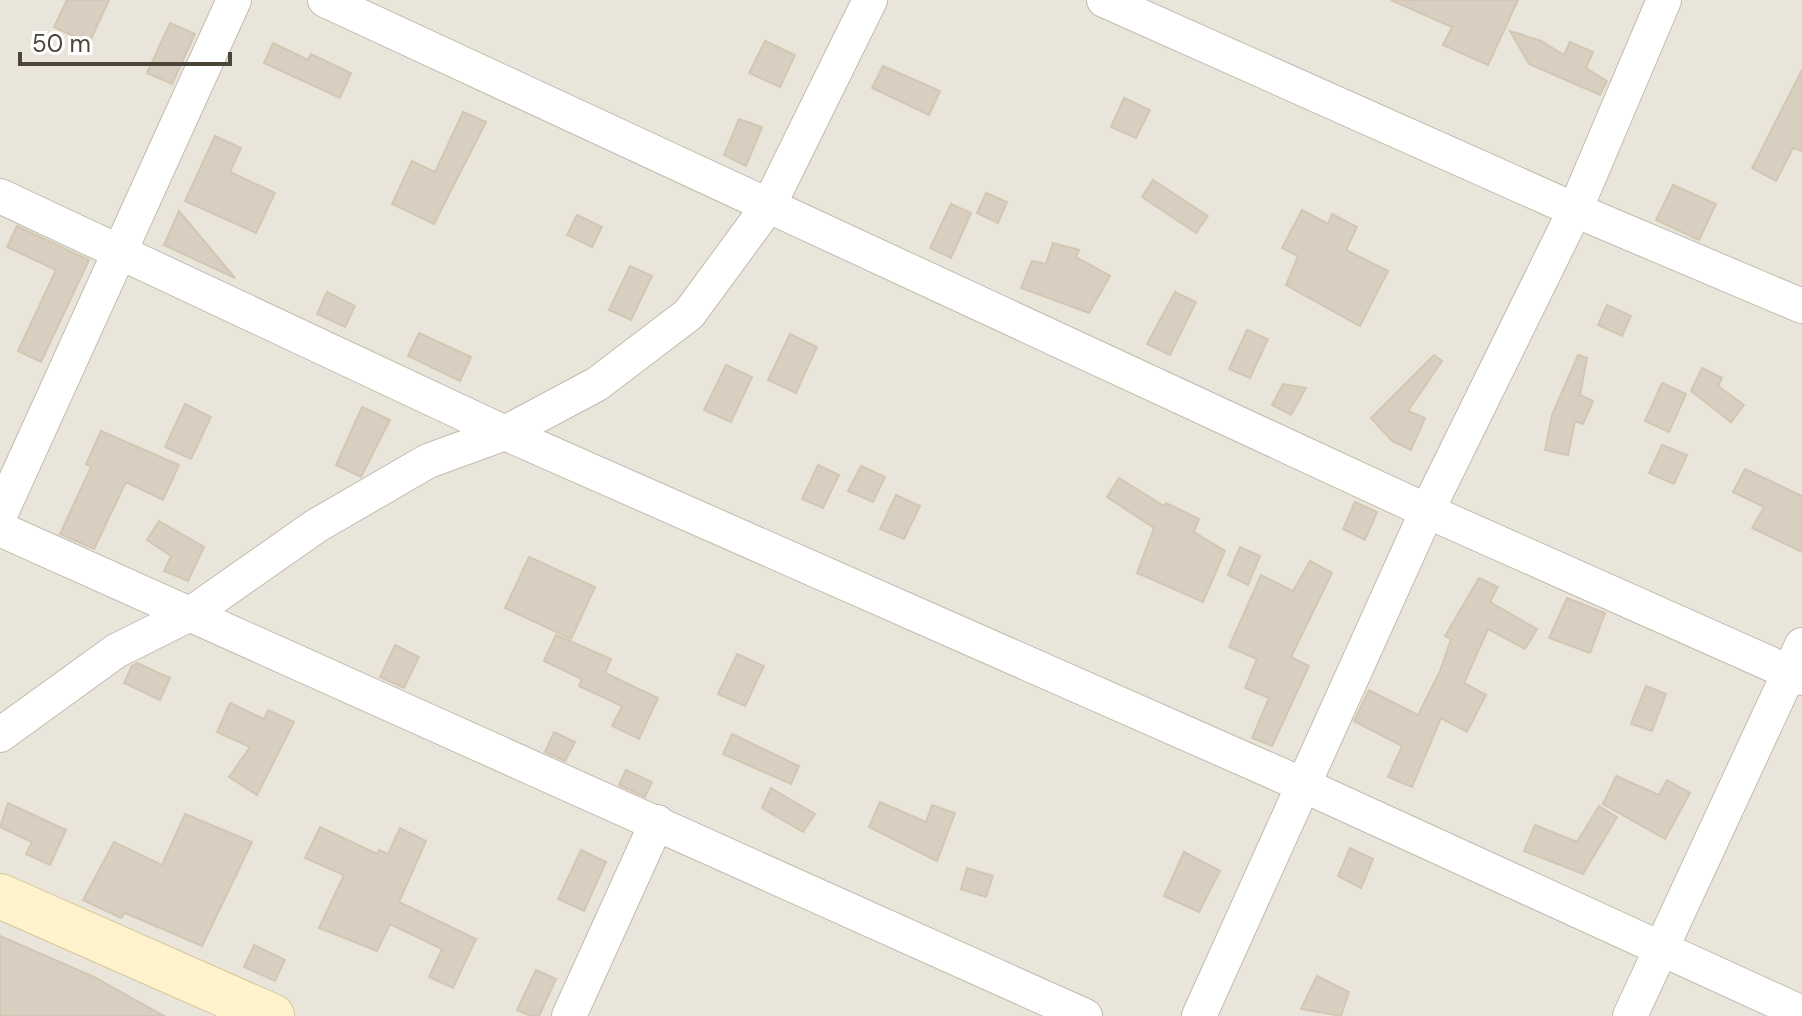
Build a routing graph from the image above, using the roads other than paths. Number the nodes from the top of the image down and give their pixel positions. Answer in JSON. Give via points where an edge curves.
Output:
{"nodes":[{"id":1,"x":234,"y":0,"type":"edge"},
{"id":2,"x":325,"y":0,"type":"edge"},
{"id":3,"x":870,"y":0,"type":"edge"},
{"id":4,"x":1104,"y":0,"type":"edge"},
{"id":5,"x":1664,"y":0,"type":"edge"},
{"id":6,"x":0,"y":196,"type":"edge"},
{"id":7,"x":769,"y":205,"type":"junction"},
{"id":8,"x":1575,"y":210,"type":"junction"},
{"id":9,"x":121,"y":250,"type":"junction"},
{"id":10,"x":1802,"y":306,"type":"edge"},
{"id":11,"x":505,"y":433,"type":"junction"},
{"id":12,"x":1427,"y":511,"type":"junction"},
{"id":13,"x":0,"y":515,"type":"edge"},
{"id":14,"x":0,"y":529,"type":"edge"},
{"id":15,"x":192,"y":613,"type":"junction"},
{"id":16,"x":1798,"y":665,"type":"edge"},
{"id":17,"x":0,"y":735,"type":"edge"},
{"id":18,"x":1301,"y":784,"type":"junction"},
{"id":19,"x":657,"y":822,"type":"junction"},
{"id":20,"x":0,"y":896,"type":"edge"},
{"id":21,"x":1659,"y":948,"type":"junction"},
{"id":22,"x":1802,"y":1013,"type":"edge"},
{"id":23,"x":272,"y":1016,"type":"edge"},
{"id":24,"x":569,"y":1016,"type":"edge"},
{"id":25,"x":1085,"y":1016,"type":"edge"},
{"id":26,"x":1199,"y":1016,"type":"edge"},
{"id":27,"x":1630,"y":1016,"type":"edge"}],
"edges":[{"from":1,"to":9,"type":"street"},
{"from":2,"to":7,"type":"street"},
{"from":3,"to":7,"type":"street"},
{"from":4,"to":8,"type":"street"},
{"from":5,"to":8,"type":"street"},
{"from":6,"to":9,"type":"street"},
{"from":7,"to":11,"type":"street","via":[[689,314],[597,384]]},
{"from":7,"to":12,"type":"street"},
{"from":8,"to":10,"type":"street"},
{"from":8,"to":12,"type":"street"},
{"from":9,"to":11,"type":"street"},
{"from":9,"to":13,"type":"street"},
{"from":11,"to":15,"type":"street","via":[[416,468],[316,526]]},
{"from":11,"to":18,"type":"street"},
{"from":12,"to":16,"type":"street"},
{"from":12,"to":18,"type":"street"},
{"from":14,"to":15,"type":"street"},
{"from":15,"to":17,"type":"street","via":[[116,651]]},
{"from":15,"to":19,"type":"street"},
{"from":16,"to":21,"type":"street"},
{"from":18,"to":21,"type":"street"},
{"from":18,"to":26,"type":"street"},
{"from":19,"to":24,"type":"street"},
{"from":19,"to":25,"type":"street"},
{"from":20,"to":23,"type":"street"},
{"from":21,"to":22,"type":"street"},
{"from":21,"to":27,"type":"street"}]}
